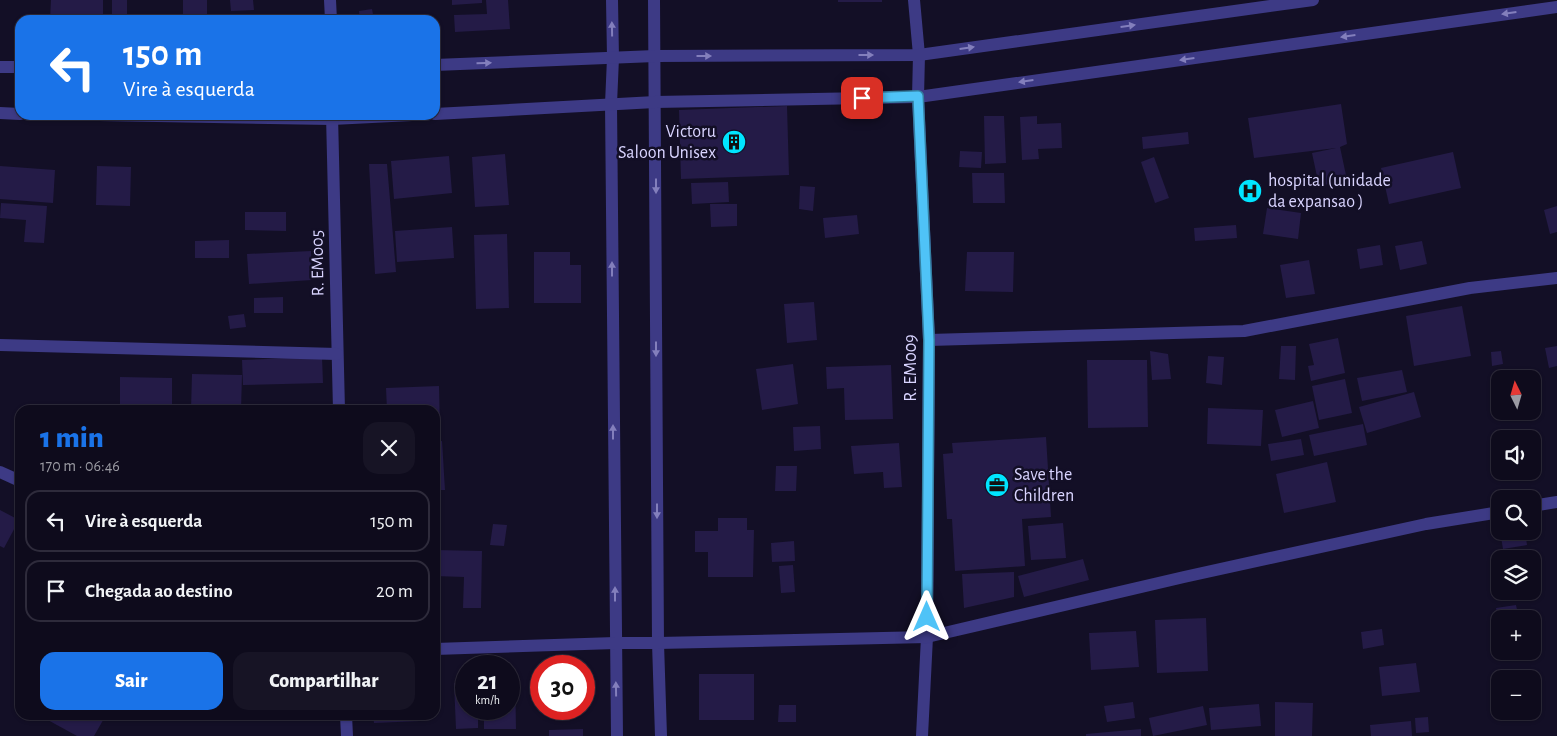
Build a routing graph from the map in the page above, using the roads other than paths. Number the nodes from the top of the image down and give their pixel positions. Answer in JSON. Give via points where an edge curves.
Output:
{"nodes":[{"id":1,"x":330,"y":0,"type":"edge"},
{"id":2,"x":612,"y":0,"type":"edge"},
{"id":3,"x":654,"y":0,"type":"edge"},
{"id":4,"x":914,"y":0,"type":"edge"},
{"id":5,"x":1313,"y":0,"type":"edge"},
{"id":6,"x":1557,"y":7,"type":"edge"},
{"id":7,"x":332,"y":15,"type":"edge"},
{"id":8,"x":919,"y":55,"type":"junction"},
{"id":9,"x":655,"y":56,"type":"junction"},
{"id":10,"x":613,"y":58,"type":"junction"},
{"id":11,"x":440,"y":65,"type":"edge"},
{"id":12,"x":0,"y":67,"type":"edge"},
{"id":13,"x":15,"y":67,"type":"edge"},
{"id":14,"x":918,"y":96,"type":"junction"},
{"id":15,"x":655,"y":102,"type":"junction"},
{"id":16,"x":611,"y":104,"type":"junction"},
{"id":17,"x":0,"y":113,"type":"edge"},
{"id":18,"x":15,"y":114,"type":"edge"},
{"id":19,"x":440,"y":114,"type":"edge"},
{"id":20,"x":332,"y":120,"type":"edge"},
{"id":21,"x":1557,"y":278,"type":"edge"},
{"id":22,"x":929,"y":340,"type":"junction"},
{"id":23,"x":0,"y":345,"type":"edge"},
{"id":24,"x":337,"y":354,"type":"junction"},
{"id":25,"x":339,"y":405,"type":"edge"},
{"id":26,"x":0,"y":472,"type":"edge"},
{"id":27,"x":15,"y":479,"type":"edge"},
{"id":28,"x":1557,"y":502,"type":"edge"},
{"id":29,"x":1541,"y":505,"type":"edge"},
{"id":30,"x":1491,"y":513,"type":"edge"},
{"id":31,"x":927,"y":637,"type":"junction"},
{"id":32,"x":615,"y":643,"type":"junction"},
{"id":33,"x":658,"y":644,"type":"junction"},
{"id":34,"x":440,"y":649,"type":"edge"},
{"id":35,"x":346,"y":720,"type":"edge"},
{"id":36,"x":346,"y":736,"type":"edge"},
{"id":37,"x":617,"y":736,"type":"edge"},
{"id":38,"x":661,"y":736,"type":"edge"},
{"id":39,"x":922,"y":736,"type":"edge"}],
"edges":[{"from":1,"to":7,"type":"street"},
{"from":10,"to":2,"type":"street","one_way":true},
{"from":3,"to":9,"type":"street"},
{"from":4,"to":8,"type":"street","name":"R. EM009"},
{"from":8,"to":5,"type":"street","one_way":true},
{"from":6,"to":14,"type":"street","one_way":true},
{"from":9,"to":8,"type":"street","one_way":true},
{"from":8,"to":14,"type":"street","name":"R. EM009"},
{"from":9,"to":10,"type":"street"},
{"from":9,"to":15,"type":"street"},
{"from":11,"to":10,"type":"street","one_way":true},
{"from":10,"to":16,"type":"street"},
{"from":12,"to":13,"type":"street"},
{"from":14,"to":15,"type":"street"},
{"from":14,"to":22,"type":"street","name":"R. EM009"},
{"from":15,"to":16,"type":"street"},
{"from":15,"to":33,"type":"street","one_way":true},
{"from":16,"to":19,"type":"street"},
{"from":32,"to":16,"type":"street","one_way":true},
{"from":17,"to":18,"type":"street"},
{"from":20,"to":24,"type":"street","name":"R. EM005"},
{"from":21,"to":22,"type":"street","via":[[1470,288],[1244,331]]},
{"from":22,"to":31,"type":"street","name":"R. EM009"},
{"from":23,"to":24,"type":"street"},
{"from":24,"to":25,"type":"street","name":"R. EM005"},
{"from":26,"to":27,"type":"street"},
{"from":28,"to":29,"type":"street"},
{"from":30,"to":31,"type":"street","via":[[1426,524],[1184,577]]},
{"from":31,"to":33,"type":"street"},
{"from":31,"to":39,"type":"street","name":"R. EM009"},
{"from":32,"to":33,"type":"street"},
{"from":32,"to":34,"type":"street"},
{"from":37,"to":32,"type":"street","one_way":true},
{"from":33,"to":38,"type":"street"},
{"from":35,"to":36,"type":"street"}]}
